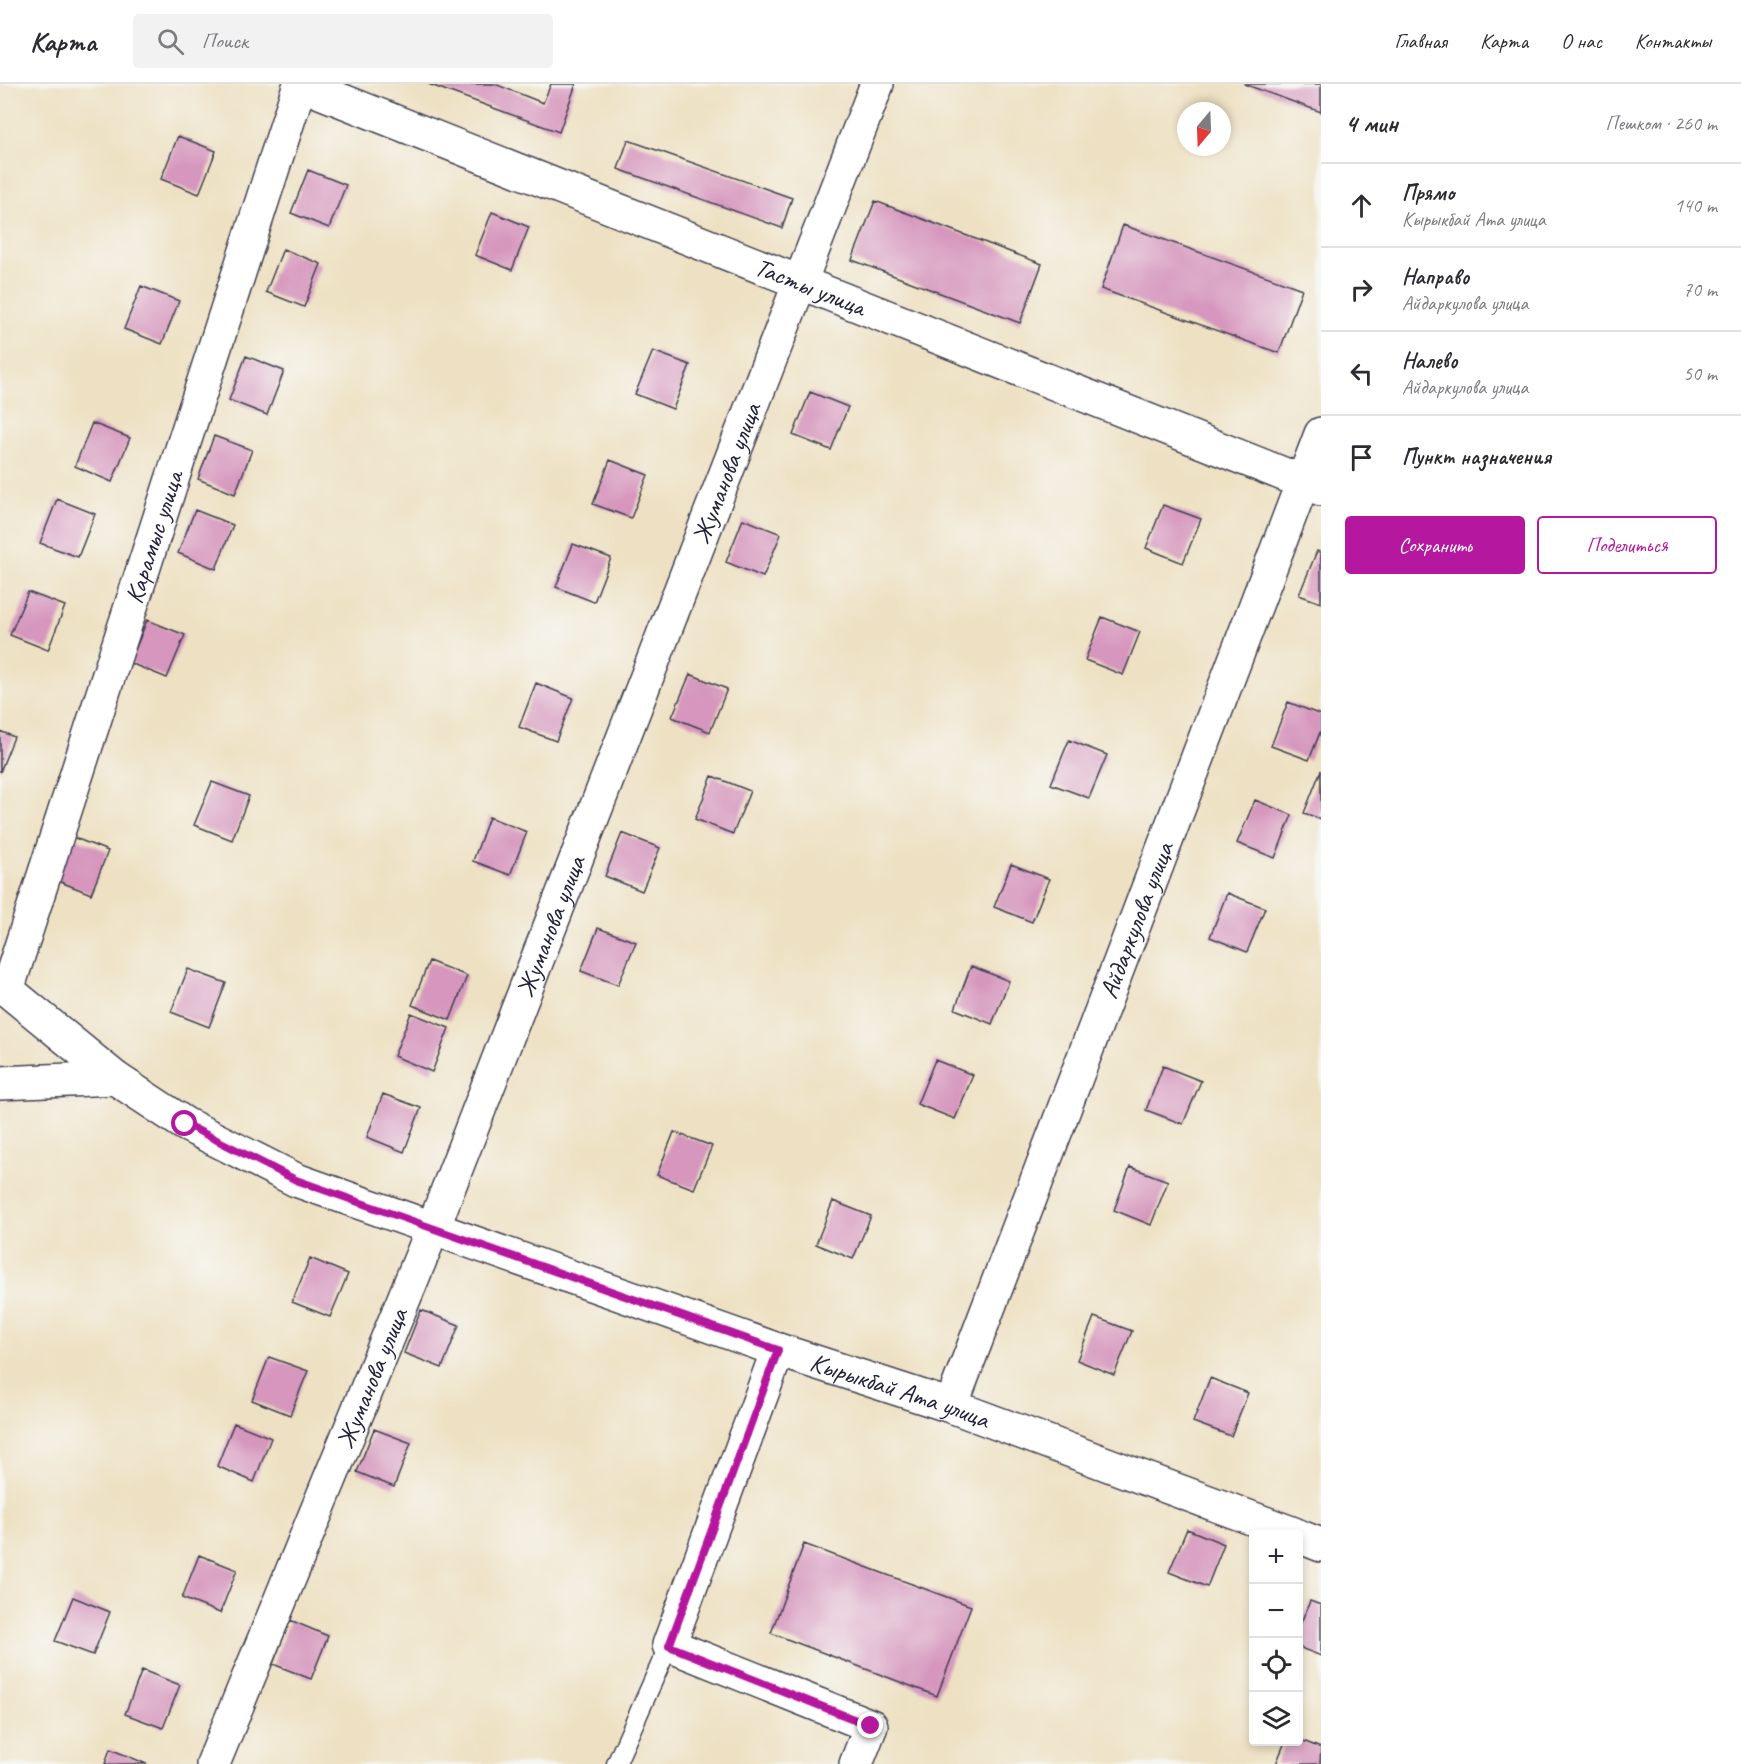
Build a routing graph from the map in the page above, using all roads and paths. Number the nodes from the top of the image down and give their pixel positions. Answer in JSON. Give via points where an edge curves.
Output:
{"nodes":[{"id":1,"x":300,"y":84,"type":"edge"},
{"id":2,"x":877,"y":84,"type":"edge"},
{"id":3,"x":798,"y":282,"type":"junction"},
{"id":4,"x":1321,"y":434,"type":"edge"},
{"id":5,"x":1312,"y":486,"type":"edge"},
{"id":6,"x":3,"y":987,"type":"edge"},
{"id":7,"x":115,"y":1078,"type":"junction"},
{"id":8,"x":0,"y":1083,"type":"edge"},
{"id":9,"x":433,"y":1228,"type":"junction"},
{"id":10,"x":778,"y":1350,"type":"junction"},
{"id":11,"x":951,"y":1406,"type":"junction"},
{"id":12,"x":1282,"y":1530,"type":"edge"},
{"id":13,"x":1303,"y":1538,"type":"edge"},
{"id":14,"x":1321,"y":1545,"type":"edge"},
{"id":15,"x":669,"y":1646,"type":"junction"},
{"id":16,"x":213,"y":1764,"type":"edge"},
{"id":17,"x":616,"y":1764,"type":"edge"},
{"id":18,"x":856,"y":1764,"type":"edge"}],
"edges":[{"from":1,"to":3,"type":"street","name":"Тасты улица"},
{"from":1,"to":6,"type":"street","name":"Карамыс улица"},
{"from":2,"to":3,"type":"street","name":"Жуманова улица"},
{"from":3,"to":5,"type":"street","name":"Тасты улица"},
{"from":3,"to":9,"type":"street","name":"Жуманова улица"},
{"from":4,"to":5,"type":"street","name":"Айдаркулова улица"},
{"from":5,"to":11,"type":"street","name":"Айдаркулова улица"},
{"from":6,"to":7,"type":"street","name":"Кырыкбай Ата улица"},
{"from":7,"to":8,"type":"street"},
{"from":7,"to":9,"type":"street","name":"Кырыкбай Ата улица","via":[[185,1124],[296,1180]]},
{"from":9,"to":10,"type":"street","name":"Кырыкбай Ата улица"},
{"from":9,"to":16,"type":"street","name":"Жуманова улица"},
{"from":10,"to":11,"type":"street","name":"Кырыкбай Ата улица"},
{"from":10,"to":15,"type":"street"},
{"from":11,"to":12,"type":"street","name":"Кырыкбай Ата улица"},
{"from":13,"to":14,"type":"street"},
{"from":15,"to":17,"type":"lane"},
{"from":15,"to":18,"type":"street","via":[[871,1726]]}]}
